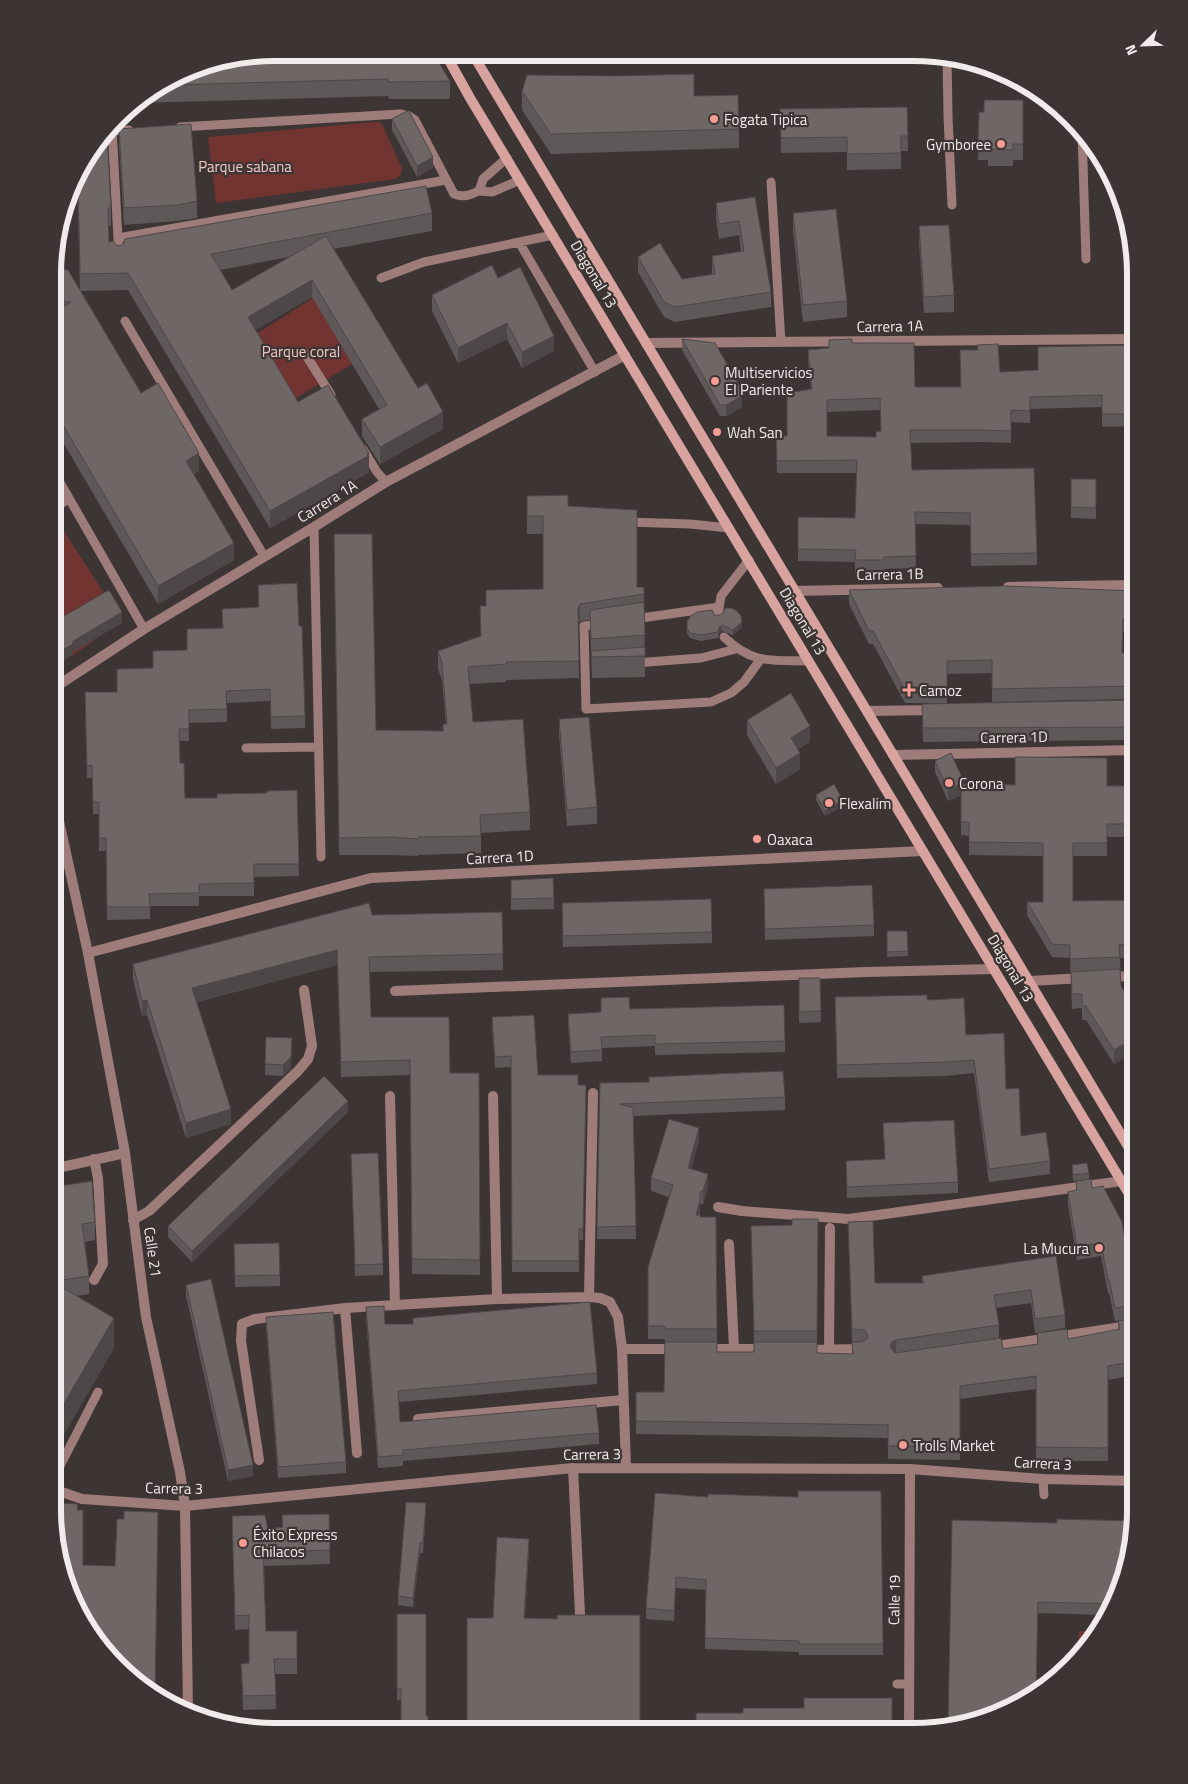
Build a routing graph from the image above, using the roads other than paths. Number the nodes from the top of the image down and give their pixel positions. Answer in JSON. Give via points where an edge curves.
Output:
{"nodes":[{"id":1,"x":451,"y":61,"type":"edge"},
{"id":2,"x":477,"y":61,"type":"edge"},
{"id":3,"x":947,"y":64,"type":"edge"},
{"id":4,"x":172,"y":128,"type":"edge"},
{"id":5,"x":119,"y":129,"type":"edge"},
{"id":6,"x":142,"y":129,"type":"edge"},
{"id":7,"x":112,"y":136,"type":"edge"},
{"id":8,"x":1082,"y":144,"type":"edge"},
{"id":9,"x":507,"y":158,"type":"junction"},
{"id":10,"x":446,"y":180,"type":"junction"},
{"id":11,"x":520,"y":180,"type":"junction"},
{"id":12,"x":771,"y":182,"type":"dead end"},
{"id":13,"x":479,"y":191,"type":"junction"},
{"id":14,"x":952,"y":205,"type":"dead end"},
{"id":15,"x":553,"y":235,"type":"junction"},
{"id":16,"x":118,"y":238,"type":"junction"},
{"id":17,"x":519,"y":242,"type":"junction"},
{"id":18,"x":119,"y":257,"type":"edge"},
{"id":19,"x":1086,"y":259,"type":"dead end"},
{"id":20,"x":381,"y":278,"type":"dead end"},
{"id":21,"x":125,"y":321,"type":"dead end"},
{"id":22,"x":1127,"y":339,"type":"edge"},
{"id":23,"x":781,"y":342,"type":"junction"},
{"id":24,"x":646,"y":343,"type":"junction"},
{"id":25,"x":304,"y":352,"type":"dead end"},
{"id":26,"x":625,"y":355,"type":"junction"},
{"id":27,"x":594,"y":372,"type":"junction"},
{"id":28,"x":333,"y":400,"type":"edge"},
{"id":29,"x":357,"y":440,"type":"edge"},
{"id":30,"x":386,"y":482,"type":"junction"},
{"id":31,"x":61,"y":484,"type":"edge"},
{"id":32,"x":69,"y":498,"type":"junction"},
{"id":33,"x":61,"y":503,"type":"edge"},
{"id":34,"x":620,"y":522,"type":"edge"},
{"id":35,"x":314,"y":527,"type":"junction"},
{"id":36,"x":729,"y":528,"type":"junction"},
{"id":37,"x":264,"y":556,"type":"junction"},
{"id":38,"x":749,"y":560,"type":"junction"},
{"id":39,"x":1127,"y":585,"type":"edge"},
{"id":40,"x":999,"y":587,"type":"edge"},
{"id":41,"x":950,"y":588,"type":"edge"},
{"id":42,"x":794,"y":591,"type":"junction"},
{"id":43,"x":144,"y":629,"type":"junction"},
{"id":44,"x":724,"y":637,"type":"dead end"},
{"id":45,"x":736,"y":649,"type":"junction"},
{"id":46,"x":760,"y":660,"type":"junction"},
{"id":47,"x":809,"y":661,"type":"junction"},
{"id":48,"x":624,"y":664,"type":"edge"},
{"id":49,"x":585,"y":666,"type":"junction"},
{"id":50,"x":595,"y":666,"type":"edge"},
{"id":51,"x":61,"y":683,"type":"edge"},
{"id":52,"x":946,"y":710,"type":"edge"},
{"id":53,"x":867,"y":711,"type":"junction"},
{"id":54,"x":317,"y":747,"type":"junction"},
{"id":55,"x":246,"y":748,"type":"dead end"},
{"id":56,"x":1127,"y":750,"type":"edge"},
{"id":57,"x":893,"y":755,"type":"junction"},
{"id":58,"x":61,"y":830,"type":"edge"},
{"id":59,"x":923,"y":851,"type":"junction"},
{"id":60,"x":321,"y":856,"type":"dead end"},
{"id":61,"x":88,"y":953,"type":"junction"},
{"id":62,"x":994,"y":969,"type":"junction"},
{"id":63,"x":1127,"y":976,"type":"edge"},
{"id":64,"x":1029,"y":981,"type":"junction"},
{"id":65,"x":304,"y":990,"type":"dead end"},
{"id":66,"x":395,"y":990,"type":"dead end"},
{"id":67,"x":593,"y":1093,"type":"dead end"},
{"id":68,"x":390,"y":1096,"type":"dead end"},
{"id":69,"x":493,"y":1096,"type":"dead end"},
{"id":70,"x":1127,"y":1145,"type":"edge"},
{"id":71,"x":125,"y":1153,"type":"junction"},
{"id":72,"x":94,"y":1159,"type":"junction"},
{"id":73,"x":61,"y":1167,"type":"edge"},
{"id":74,"x":1122,"y":1181,"type":"junction"},
{"id":75,"x":1127,"y":1190,"type":"edge"},
{"id":76,"x":718,"y":1207,"type":"dead end"},
{"id":77,"x":133,"y":1220,"type":"junction"},
{"id":78,"x":830,"y":1228,"type":"dead end"},
{"id":79,"x":728,"y":1244,"type":"dead end"},
{"id":80,"x":94,"y":1280,"type":"dead end"},
{"id":81,"x":589,"y":1298,"type":"junction"},
{"id":82,"x":496,"y":1299,"type":"junction"},
{"id":83,"x":395,"y":1305,"type":"junction"},
{"id":84,"x":345,"y":1308,"type":"junction"},
{"id":85,"x":1127,"y":1326,"type":"edge"},
{"id":86,"x":983,"y":1348,"type":"edge"},
{"id":87,"x":622,"y":1349,"type":"junction"},
{"id":88,"x":734,"y":1349,"type":"junction"},
{"id":89,"x":829,"y":1350,"type":"junction"},
{"id":90,"x":861,"y":1350,"type":"edge"},
{"id":91,"x":98,"y":1392,"type":"dead end"},
{"id":92,"x":623,"y":1400,"type":"junction"},
{"id":93,"x":418,"y":1418,"type":"edge"},
{"id":94,"x":357,"y":1453,"type":"dead end"},
{"id":95,"x":259,"y":1460,"type":"dead end"},
{"id":96,"x":61,"y":1464,"type":"edge"},
{"id":97,"x":574,"y":1468,"type":"junction"},
{"id":98,"x":626,"y":1468,"type":"junction"},
{"id":99,"x":910,"y":1469,"type":"junction"},
{"id":100,"x":1043,"y":1478,"type":"junction"},
{"id":101,"x":1127,"y":1481,"type":"edge"},
{"id":102,"x":61,"y":1492,"type":"edge"},
{"id":103,"x":1044,"y":1495,"type":"dead end"},
{"id":104,"x":185,"y":1506,"type":"junction"},
{"id":105,"x":580,"y":1614,"type":"edge"},
{"id":106,"x":897,"y":1684,"type":"dead end"},
{"id":107,"x":908,"y":1684,"type":"junction"},
{"id":108,"x":188,"y":1705,"type":"edge"},
{"id":109,"x":909,"y":1723,"type":"edge"}],
"edges":[{"from":1,"to":9,"type":"main road","name":"Diagonal 13"},
{"from":2,"to":24,"type":"main road","name":"Diagonal 13"},
{"from":3,"to":14,"type":"lane"},
{"from":4,"to":10,"type":"lane","via":[[400,114],[414,120]]},
{"from":5,"to":6,"type":"lane"},
{"from":7,"to":16,"type":"lane"},
{"from":8,"to":19,"type":"lane"},
{"from":9,"to":11,"type":"main road","name":"Diagonal 13"},
{"from":9,"to":13,"type":"lane","via":[[483,179]]},
{"from":10,"to":13,"type":"lane","via":[[454,194],[460,196]]},
{"from":10,"to":16,"type":"lane"},
{"from":11,"to":13,"type":"lane","via":[[492,192]]},
{"from":11,"to":15,"type":"main road","name":"Diagonal 13"},
{"from":12,"to":23,"type":"lane"},
{"from":15,"to":17,"type":"lane"},
{"from":15,"to":26,"type":"main road","name":"Diagonal 13"},
{"from":16,"to":18,"type":"lane"},
{"from":17,"to":20,"type":"lane","via":[[424,262]]},
{"from":17,"to":27,"type":"lane"},
{"from":21,"to":37,"type":"lane"},
{"from":22,"to":23,"type":"street","name":"Carrera 1A"},
{"from":23,"to":24,"type":"street","name":"Carrera 1A"},
{"from":24,"to":42,"type":"main road","name":"Diagonal 13"},
{"from":25,"to":28,"type":"lane"},
{"from":26,"to":27,"type":"street","name":"Carrera 1A"},
{"from":26,"to":36,"type":"main road","name":"Diagonal 13"},
{"from":27,"to":30,"type":"street","name":"Carrera 1A"},
{"from":29,"to":30,"type":"lane"},
{"from":30,"to":35,"type":"street","name":"Carrera 1A"},
{"from":31,"to":32,"type":"lane"},
{"from":32,"to":33,"type":"lane"},
{"from":32,"to":43,"type":"lane"},
{"from":34,"to":36,"type":"lane"},
{"from":35,"to":37,"type":"street","name":"Carrera 1A"},
{"from":35,"to":54,"type":"lane"},
{"from":36,"to":38,"type":"main road","name":"Diagonal 13"},
{"from":37,"to":43,"type":"street","name":"Carrera 1A"},
{"from":38,"to":47,"type":"main road","name":"Diagonal 13"},
{"from":38,"to":49,"type":"lane","via":[[721,596],[719,611],[584,626]]},
{"from":39,"to":40,"type":"street"},
{"from":41,"to":42,"type":"street","name":"Carrera 1B"},
{"from":42,"to":53,"type":"main road","name":"Diagonal 13"},
{"from":43,"to":51,"type":"street","name":"Carrera 1A"},
{"from":44,"to":45,"type":"lane"},
{"from":45,"to":46,"type":"lane"},
{"from":45,"to":48,"type":"lane","via":[[701,658]]},
{"from":46,"to":47,"type":"lane"},
{"from":46,"to":49,"type":"lane","via":[[744,682],[731,693],[711,702],[586,709]]},
{"from":47,"to":59,"type":"main road","name":"Diagonal 13"},
{"from":49,"to":50,"type":"lane"},
{"from":52,"to":53,"type":"street"},
{"from":53,"to":57,"type":"main road","name":"Diagonal 13"},
{"from":54,"to":55,"type":"lane"},
{"from":54,"to":60,"type":"lane"},
{"from":56,"to":57,"type":"street","name":"Carrera 1D"},
{"from":57,"to":64,"type":"main road","name":"Diagonal 13"},
{"from":58,"to":61,"type":"street","name":"Calle 21"},
{"from":59,"to":61,"type":"street","name":"Carrera 1D","via":[[371,878]]},
{"from":59,"to":62,"type":"main road","name":"Diagonal 13"},
{"from":61,"to":71,"type":"street","name":"Calle 21"},
{"from":62,"to":66,"type":"street"},
{"from":62,"to":74,"type":"main road","name":"Diagonal 13"},
{"from":63,"to":64,"type":"street"},
{"from":64,"to":70,"type":"main road","name":"Diagonal 13"},
{"from":65,"to":77,"type":"street","via":[[312,1046],[308,1059],[149,1211]]},
{"from":67,"to":81,"type":"street"},
{"from":68,"to":83,"type":"street"},
{"from":69,"to":82,"type":"street"},
{"from":71,"to":72,"type":"street"},
{"from":71,"to":77,"type":"street","name":"Calle 21"},
{"from":72,"to":73,"type":"street"},
{"from":72,"to":80,"type":"street","via":[[103,1264]]},
{"from":74,"to":75,"type":"main road","name":"Diagonal 13"},
{"from":74,"to":76,"type":"street","via":[[849,1219]]},
{"from":77,"to":104,"type":"street","name":"Calle 21","via":[[146,1317]]},
{"from":78,"to":89,"type":"street"},
{"from":79,"to":88,"type":"street"},
{"from":81,"to":82,"type":"street"},
{"from":81,"to":87,"type":"street","via":[[610,1302],[618,1317]]},
{"from":82,"to":83,"type":"street"},
{"from":83,"to":84,"type":"street"},
{"from":84,"to":94,"type":"street"},
{"from":84,"to":95,"type":"street","via":[[254,1318],[242,1324],[241,1341]]},
{"from":85,"to":86,"type":"street"},
{"from":87,"to":88,"type":"street"},
{"from":87,"to":92,"type":"street"},
{"from":88,"to":89,"type":"street"},
{"from":89,"to":90,"type":"street"},
{"from":91,"to":96,"type":"lane"},
{"from":92,"to":93,"type":"street"},
{"from":92,"to":98,"type":"street"},
{"from":97,"to":98,"type":"street","name":"Carrera 3"},
{"from":97,"to":104,"type":"street","name":"Carrera 3"},
{"from":97,"to":105,"type":"street"},
{"from":98,"to":99,"type":"street","name":"Carrera 3"},
{"from":99,"to":100,"type":"street","name":"Carrera 3"},
{"from":99,"to":107,"type":"street","name":"Calle 19"},
{"from":100,"to":101,"type":"street","name":"Carrera 3"},
{"from":100,"to":103,"type":"lane"},
{"from":102,"to":104,"type":"street","name":"Carrera 3","via":[[82,1499]]},
{"from":104,"to":108,"type":"street","name":"Calle 21"},
{"from":106,"to":107,"type":"lane"},
{"from":107,"to":109,"type":"street","name":"Calle 19"}]}
